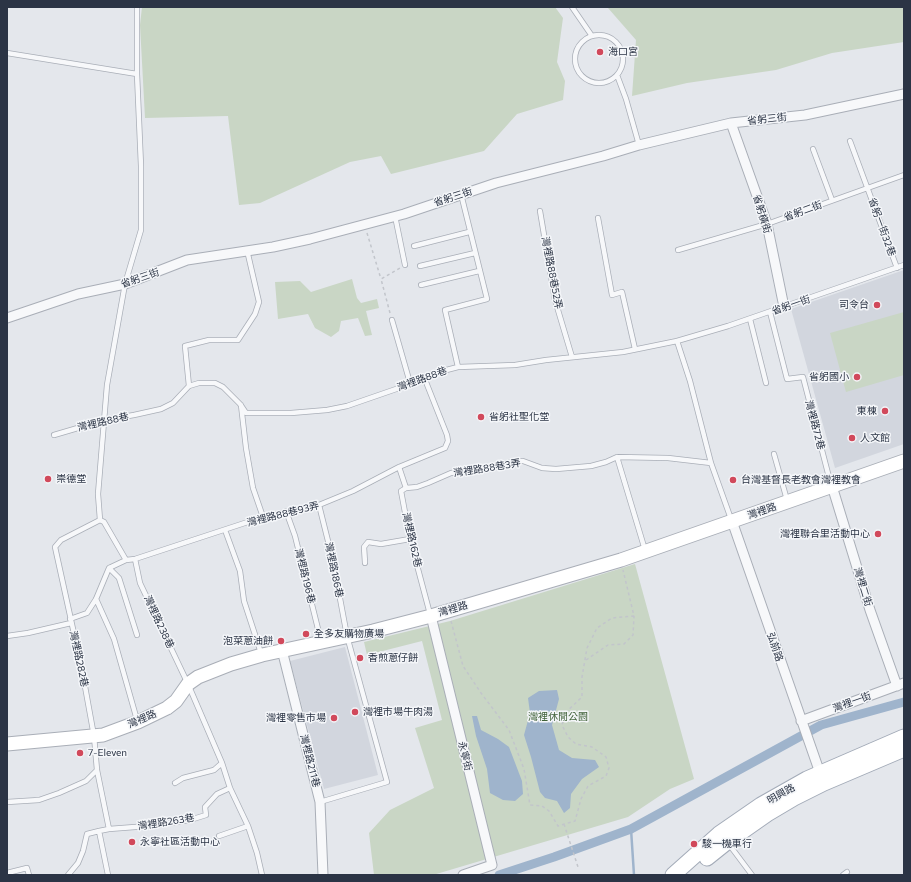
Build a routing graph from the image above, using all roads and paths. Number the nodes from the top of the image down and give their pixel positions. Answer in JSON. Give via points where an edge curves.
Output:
{"nodes":[{"id":1,"x":137,"y":7,"type":"edge"},
{"id":2,"x":572,"y":7,"type":"edge"},
{"id":3,"x":592,"y":36,"type":"junction"},
{"id":4,"x":7,"y":53,"type":"edge"},
{"id":5,"x":137,"y":74,"type":"junction"},
{"id":6,"x":617,"y":75,"type":"junction"},
{"id":7,"x":904,"y":94,"type":"edge"},
{"id":8,"x":731,"y":123,"type":"junction"},
{"id":9,"x":850,"y":141,"type":"dead end"},
{"id":10,"x":638,"y":145,"type":"junction"},
{"id":11,"x":813,"y":149,"type":"dead end"},
{"id":12,"x":904,"y":175,"type":"edge"},
{"id":13,"x":867,"y":187,"type":"junction"},
{"id":14,"x":461,"y":194,"type":"junction"},
{"id":15,"x":832,"y":200,"type":"junction"},
{"id":16,"x":540,"y":211,"type":"dead end"},
{"id":17,"x":395,"y":216,"type":"junction"},
{"id":18,"x":598,"y":218,"type":"dead end"},
{"id":19,"x":365,"y":224,"type":"junction"},
{"id":20,"x":767,"y":224,"type":"junction"},
{"id":21,"x":469,"y":232,"type":"junction"},
{"id":22,"x":414,"y":246,"type":"dead end"},
{"id":23,"x":247,"y":250,"type":"junction"},
{"id":24,"x":678,"y":250,"type":"dead end"},
{"id":25,"x":475,"y":253,"type":"junction"},
{"id":26,"x":405,"y":265,"type":"joint"},
{"id":27,"x":420,"y":266,"type":"dead end"},
{"id":28,"x":904,"y":266,"type":"edge"},
{"id":29,"x":897,"y":268,"type":"junction"},
{"id":30,"x":480,"y":271,"type":"junction"},
{"id":31,"x":380,"y":279,"type":"junction"},
{"id":32,"x":126,"y":284,"type":"junction"},
{"id":33,"x":421,"y":285,"type":"dead end"},
{"id":34,"x":784,"y":307,"type":"junction"},
{"id":35,"x":770,"y":312,"type":"junction"},
{"id":36,"x":7,"y":318,"type":"edge"},
{"id":37,"x":750,"y":318,"type":"junction"},
{"id":38,"x":392,"y":320,"type":"joint"},
{"id":39,"x":677,"y":341,"type":"junction"},
{"id":40,"x":634,"y":349,"type":"junction"},
{"id":41,"x":572,"y":357,"type":"junction"},
{"id":42,"x":458,"y":367,"type":"junction"},
{"id":43,"x":424,"y":377,"type":"junction"},
{"id":44,"x":410,"y":383,"type":"junction"},
{"id":45,"x":766,"y":383,"type":"dead end"},
{"id":46,"x":189,"y":386,"type":"junction"},
{"id":47,"x":240,"y":404,"type":"junction"},
{"id":48,"x":105,"y":420,"type":"junction"},
{"id":49,"x":54,"y":435,"type":"dead end"},
{"id":50,"x":774,"y":454,"type":"dead end"},
{"id":51,"x":617,"y":457,"type":"junction"},
{"id":52,"x":904,"y":461,"type":"edge"},
{"id":53,"x":712,"y":464,"type":"junction"},
{"id":54,"x":400,"y":467,"type":"junction"},
{"id":55,"x":832,"y":486,"type":"junction"},
{"id":56,"x":406,"y":488,"type":"junction"},
{"id":57,"x":788,"y":502,"type":"junction"},
{"id":58,"x":319,"y":505,"type":"junction"},
{"id":59,"x":286,"y":511,"type":"junction"},
{"id":60,"x":263,"y":517,"type":"junction"},
{"id":61,"x":100,"y":520,"type":"junction"},
{"id":62,"x":732,"y":521,"type":"junction"},
{"id":63,"x":225,"y":530,"type":"junction"},
{"id":64,"x":410,"y":539,"type":"junction"},
{"id":65,"x":646,"y":552,"type":"junction"},
{"id":66,"x":135,"y":559,"type":"junction"},
{"id":67,"x":126,"y":560,"type":"junction"},
{"id":68,"x":621,"y":560,"type":"junction"},
{"id":69,"x":364,"y":562,"type":"dead end"},
{"id":70,"x":108,"y":568,"type":"junction"},
{"id":71,"x":96,"y":599,"type":"junction"},
{"id":72,"x":449,"y":610,"type":"junction"},
{"id":73,"x":431,"y":616,"type":"junction"},
{"id":74,"x":634,"y":616,"type":"junction"},
{"id":75,"x":71,"y":621,"type":"junction"},
{"id":76,"x":137,"y":635,"type":"dead end"},
{"id":77,"x":7,"y":636,"type":"edge"},
{"id":78,"x":348,"y":636,"type":"junction"},
{"id":79,"x":321,"y":641,"type":"junction"},
{"id":80,"x":282,"y":650,"type":"junction"},
{"id":81,"x":262,"y":655,"type":"junction"},
{"id":82,"x":585,"y":661,"type":"junction"},
{"id":83,"x":188,"y":684,"type":"junction"},
{"id":84,"x":900,"y":685,"type":"edge"},
{"id":85,"x":801,"y":721,"type":"junction"},
{"id":86,"x":138,"y":722,"type":"junction"},
{"id":87,"x":94,"y":736,"type":"junction"},
{"id":88,"x":904,"y":737,"type":"edge"},
{"id":89,"x":7,"y":744,"type":"edge"},
{"id":90,"x":904,"y":749,"type":"edge"},
{"id":91,"x":222,"y":764,"type":"junction"},
{"id":92,"x":98,"y":770,"type":"junction"},
{"id":93,"x":820,"y":773,"type":"junction"},
{"id":94,"x":175,"y":783,"type":"dead end"},
{"id":95,"x":230,"y":788,"type":"junction"},
{"id":96,"x":7,"y":802,"type":"edge"},
{"id":97,"x":320,"y":802,"type":"junction"},
{"id":98,"x":564,"y":824,"type":"junction"},
{"id":99,"x":248,"y":826,"type":"junction"},
{"id":100,"x":109,"y":829,"type":"junction"},
{"id":101,"x":99,"y":831,"type":"junction"},
{"id":102,"x":219,"y":836,"type":"dead end"},
{"id":103,"x":727,"y":842,"type":"junction"},
{"id":104,"x":578,"y":867,"type":"dead end"},
{"id":105,"x":7,"y":873,"type":"edge"},
{"id":106,"x":29,"y":875,"type":"edge"},
{"id":107,"x":68,"y":875,"type":"edge"},
{"id":108,"x":108,"y":875,"type":"edge"},
{"id":109,"x":262,"y":875,"type":"edge"},
{"id":110,"x":324,"y":875,"type":"edge"},
{"id":111,"x":463,"y":875,"type":"edge"},
{"id":112,"x":673,"y":875,"type":"edge"},
{"id":113,"x":688,"y":875,"type":"edge"},
{"id":114,"x":752,"y":875,"type":"edge"}],
"edges":[{"from":1,"to":5,"type":"lane"},
{"from":2,"to":3,"type":"lane"},
{"from":3,"to":6,"type":"lane","via":[[605,36],[617,43],[623,54],[622,68]]},
{"from":3,"to":6,"type":"lane","via":[[583,41],[577,50],[575,60],[578,70],[584,78],[594,83],[604,83]]},
{"from":4,"to":5,"type":"lane"},
{"from":5,"to":32,"type":"lane","via":[[141,230]]},
{"from":6,"to":10,"type":"lane"},
{"from":7,"to":8,"type":"street","name":"省躬三街","via":[[805,115]]},
{"from":8,"to":10,"type":"street","name":"省躬三街"},
{"from":8,"to":20,"type":"street","name":"省躬橫街"},
{"from":9,"to":13,"type":"lane","name":"省躬一街32巷"},
{"from":10,"to":14,"type":"street","name":"省躬三街"},
{"from":11,"to":15,"type":"lane"},
{"from":12,"to":13,"type":"lane","name":"省躬二街"},
{"from":13,"to":15,"type":"lane","name":"省躬二街"},
{"from":13,"to":29,"type":"lane","name":"省躬一街32巷"},
{"from":14,"to":17,"type":"street","name":"省躬三街"},
{"from":14,"to":21,"type":"lane"},
{"from":15,"to":20,"type":"lane","name":"省躬二街"},
{"from":16,"to":41,"type":"lane","name":"灣裡路88巷52弄","via":[[555,300]]},
{"from":17,"to":19,"type":"street","name":"省躬三街"},
{"from":17,"to":26,"type":"lane"},
{"from":18,"to":40,"type":"lane","via":[[612,295],[622,292]]},
{"from":19,"to":23,"type":"street","name":"省躬三街","via":[[310,239]]},
{"from":19,"to":31,"type":"path"},
{"from":20,"to":24,"type":"lane","name":"省躬二街"},
{"from":20,"to":34,"type":"street","name":"省躬橫街"},
{"from":21,"to":22,"type":"lane"},
{"from":21,"to":25,"type":"lane"},
{"from":23,"to":32,"type":"street","name":"省躬三街","via":[[188,260]]},
{"from":23,"to":46,"type":"lane","via":[[259,302],[255,314],[238,340],[209,340],[185,346]]},
{"from":25,"to":27,"type":"lane"},
{"from":25,"to":30,"type":"lane"},
{"from":26,"to":31,"type":"path"},
{"from":28,"to":29,"type":"lane","name":"省躬一街"},
{"from":29,"to":34,"type":"lane","name":"省躬一街"},
{"from":30,"to":33,"type":"lane"},
{"from":30,"to":42,"type":"lane","via":[[487,299],[445,310]]},
{"from":31,"to":38,"type":"path"},
{"from":32,"to":36,"type":"street","name":"省躬三街","via":[[78,294]]},
{"from":32,"to":48,"type":"lane","via":[[107,385]]},
{"from":34,"to":35,"type":"lane","name":"省躬一街"},
{"from":35,"to":37,"type":"lane","name":"省躬一街"},
{"from":35,"to":55,"type":"lane","name":"灣裡路72巷","via":[[787,379],[803,377]]},
{"from":37,"to":39,"type":"lane","name":"省躬一街"},
{"from":37,"to":45,"type":"lane"},
{"from":38,"to":44,"type":"lane"},
{"from":39,"to":40,"type":"lane","name":"灣裡路88巷"},
{"from":39,"to":53,"type":"lane"},
{"from":40,"to":41,"type":"lane","name":"灣裡路88巷"},
{"from":41,"to":42,"type":"lane","name":"灣裡路88巷","via":[[515,365]]},
{"from":42,"to":43,"type":"lane","name":"灣裡路88巷"},
{"from":43,"to":44,"type":"lane","name":"灣裡路88巷"},
{"from":43,"to":54,"type":"lane","name":"灣裡路88巷93弄","via":[[447,435],[447,445]]},
{"from":44,"to":47,"type":"lane","name":"灣裡路88巷","via":[[347,406],[327,410],[246,413]]},
{"from":46,"to":47,"type":"lane","name":"灣裡路88巷","via":[[215,383],[223,387]]},
{"from":46,"to":48,"type":"lane","name":"灣裡路88巷","via":[[173,403],[161,409]]},
{"from":47,"to":60,"type":"lane","via":[[253,488]]},
{"from":48,"to":49,"type":"lane","name":"灣裡路88巷"},
{"from":48,"to":61,"type":"lane","via":[[98,494]]},
{"from":50,"to":57,"type":"lane"},
{"from":51,"to":53,"type":"lane","name":"灣裡路88巷3弄","via":[[668,458]]},
{"from":51,"to":56,"type":"lane","name":"灣裡路88巷3弄","via":[[591,466],[556,469],[542,468],[517,460],[492,467],[451,473],[417,487]]},
{"from":51,"to":65,"type":"lane"},
{"from":52,"to":55,"type":"street","name":"灣裡路"},
{"from":53,"to":62,"type":"lane"},
{"from":54,"to":56,"type":"lane","name":"灣裡路162巷"},
{"from":54,"to":58,"type":"lane","name":"灣裡路88巷93弄","via":[[353,492]]},
{"from":55,"to":57,"type":"street","name":"灣裡路"},
{"from":55,"to":84,"type":"street","name":"灣裡二街","via":[[870,610]]},
{"from":56,"to":64,"type":"lane","name":"灣裡路162巷","via":[[401,491]]},
{"from":57,"to":62,"type":"street","name":"灣裡路"},
{"from":58,"to":59,"type":"lane","name":"灣裡路88巷93弄"},
{"from":58,"to":78,"type":"lane","name":"灣裡路186巷"},
{"from":59,"to":60,"type":"lane","name":"灣裡路88巷93弄"},
{"from":59,"to":79,"type":"lane","name":"灣裡路196巷","via":[[295,536]]},
{"from":60,"to":63,"type":"lane","name":"灣裡路88巷93弄"},
{"from":61,"to":67,"type":"lane","via":[[104,522]]},
{"from":61,"to":75,"type":"lane","via":[[61,540],[55,547]]},
{"from":62,"to":65,"type":"street","name":"灣裡路"},
{"from":62,"to":85,"type":"street","name":"弘前路"},
{"from":63,"to":66,"type":"lane","name":"灣裡路88巷93弄"},
{"from":63,"to":81,"type":"lane","via":[[240,571],[244,601]]},
{"from":64,"to":69,"type":"lane","via":[[381,544],[368,542],[364,547]]},
{"from":64,"to":73,"type":"lane","name":"灣裡路162巷"},
{"from":65,"to":68,"type":"street","name":"灣裡路"},
{"from":66,"to":67,"type":"lane","name":"灣裡路88巷93弄"},
{"from":66,"to":83,"type":"lane","name":"灣裡路238巷","via":[[140,583]]},
{"from":67,"to":70,"type":"lane","name":"灣裡路88巷93弄"},
{"from":68,"to":72,"type":"street","name":"灣裡路"},
{"from":68,"to":74,"type":"path"},
{"from":70,"to":71,"type":"lane"},
{"from":70,"to":76,"type":"lane","via":[[119,578]]},
{"from":71,"to":75,"type":"lane","via":[[87,613]]},
{"from":71,"to":86,"type":"lane","via":[[114,638]]},
{"from":72,"to":73,"type":"street","name":"灣裡路"},
{"from":72,"to":98,"type":"path","via":[[463,666],[509,730],[524,769],[530,805],[542,806],[549,811],[558,826]]},
{"from":73,"to":78,"type":"street","name":"灣裡路"},
{"from":73,"to":111,"type":"street","name":"永寧街","via":[[492,865]]},
{"from":74,"to":82,"type":"path","via":[[612,618],[597,628],[587,648]]},
{"from":74,"to":82,"type":"path","via":[[633,635],[624,644],[608,645]]},
{"from":75,"to":77,"type":"lane","name":"灣裡路282巷"},
{"from":75,"to":87,"type":"lane","name":"灣裡路282巷"},
{"from":78,"to":79,"type":"street","name":"灣裡路"},
{"from":78,"to":97,"type":"lane","name":"灣裡路186巷","via":[[387,782]]},
{"from":79,"to":80,"type":"street","name":"灣裡路"},
{"from":80,"to":81,"type":"street","name":"灣裡路"},
{"from":80,"to":97,"type":"street","name":"灣裡路211巷"},
{"from":81,"to":83,"type":"street","name":"灣裡路","via":[[220,668]]},
{"from":82,"to":98,"type":"path","via":[[582,697],[565,713],[562,725],[568,737],[576,744],[592,747],[606,757],[609,768],[606,776],[588,786],[581,799],[575,821]]},
{"from":83,"to":86,"type":"street","name":"灣裡路","via":[[167,708]]},
{"from":83,"to":91,"type":"lane","name":"灣裡路238巷"},
{"from":84,"to":85,"type":"street","name":"灣裡一街"},
{"from":85,"to":93,"type":"street","name":"弘前路"},
{"from":86,"to":87,"type":"street","name":"灣裡路"},
{"from":87,"to":89,"type":"street","name":"灣裡路"},
{"from":87,"to":92,"type":"lane"},
{"from":88,"to":93,"type":"main road","name":"明興路"},
{"from":90,"to":103,"type":"main road","name":"明興路","via":[[810,790],[767,814]]},
{"from":91,"to":94,"type":"lane","via":[[214,770],[183,778]]},
{"from":91,"to":95,"type":"lane","name":"灣裡路238巷"},
{"from":92,"to":96,"type":"lane","via":[[86,781],[59,793],[39,800]]},
{"from":92,"to":100,"type":"lane"},
{"from":93,"to":112,"type":"main road","name":"明興路","via":[[755,809],[719,834]]},
{"from":95,"to":99,"type":"lane","name":"灣裡路238巷"},
{"from":95,"to":100,"type":"lane","name":"灣裡路263巷","via":[[217,794],[204,807],[206,815],[190,820]]},
{"from":97,"to":110,"type":"street","name":"灣裡路211巷"},
{"from":98,"to":104,"type":"path"},
{"from":99,"to":102,"type":"lane"},
{"from":99,"to":109,"type":"lane","name":"灣裡路238巷"},
{"from":100,"to":101,"type":"lane","name":"灣裡路263巷"},
{"from":101,"to":107,"type":"lane","via":[[87,834],[78,863]]},
{"from":101,"to":108,"type":"lane"},
{"from":103,"to":113,"type":"main road","name":"明興路"},
{"from":103,"to":114,"type":"lane"},
{"from":105,"to":106,"type":"lane","via":[[27,868]]}]}
